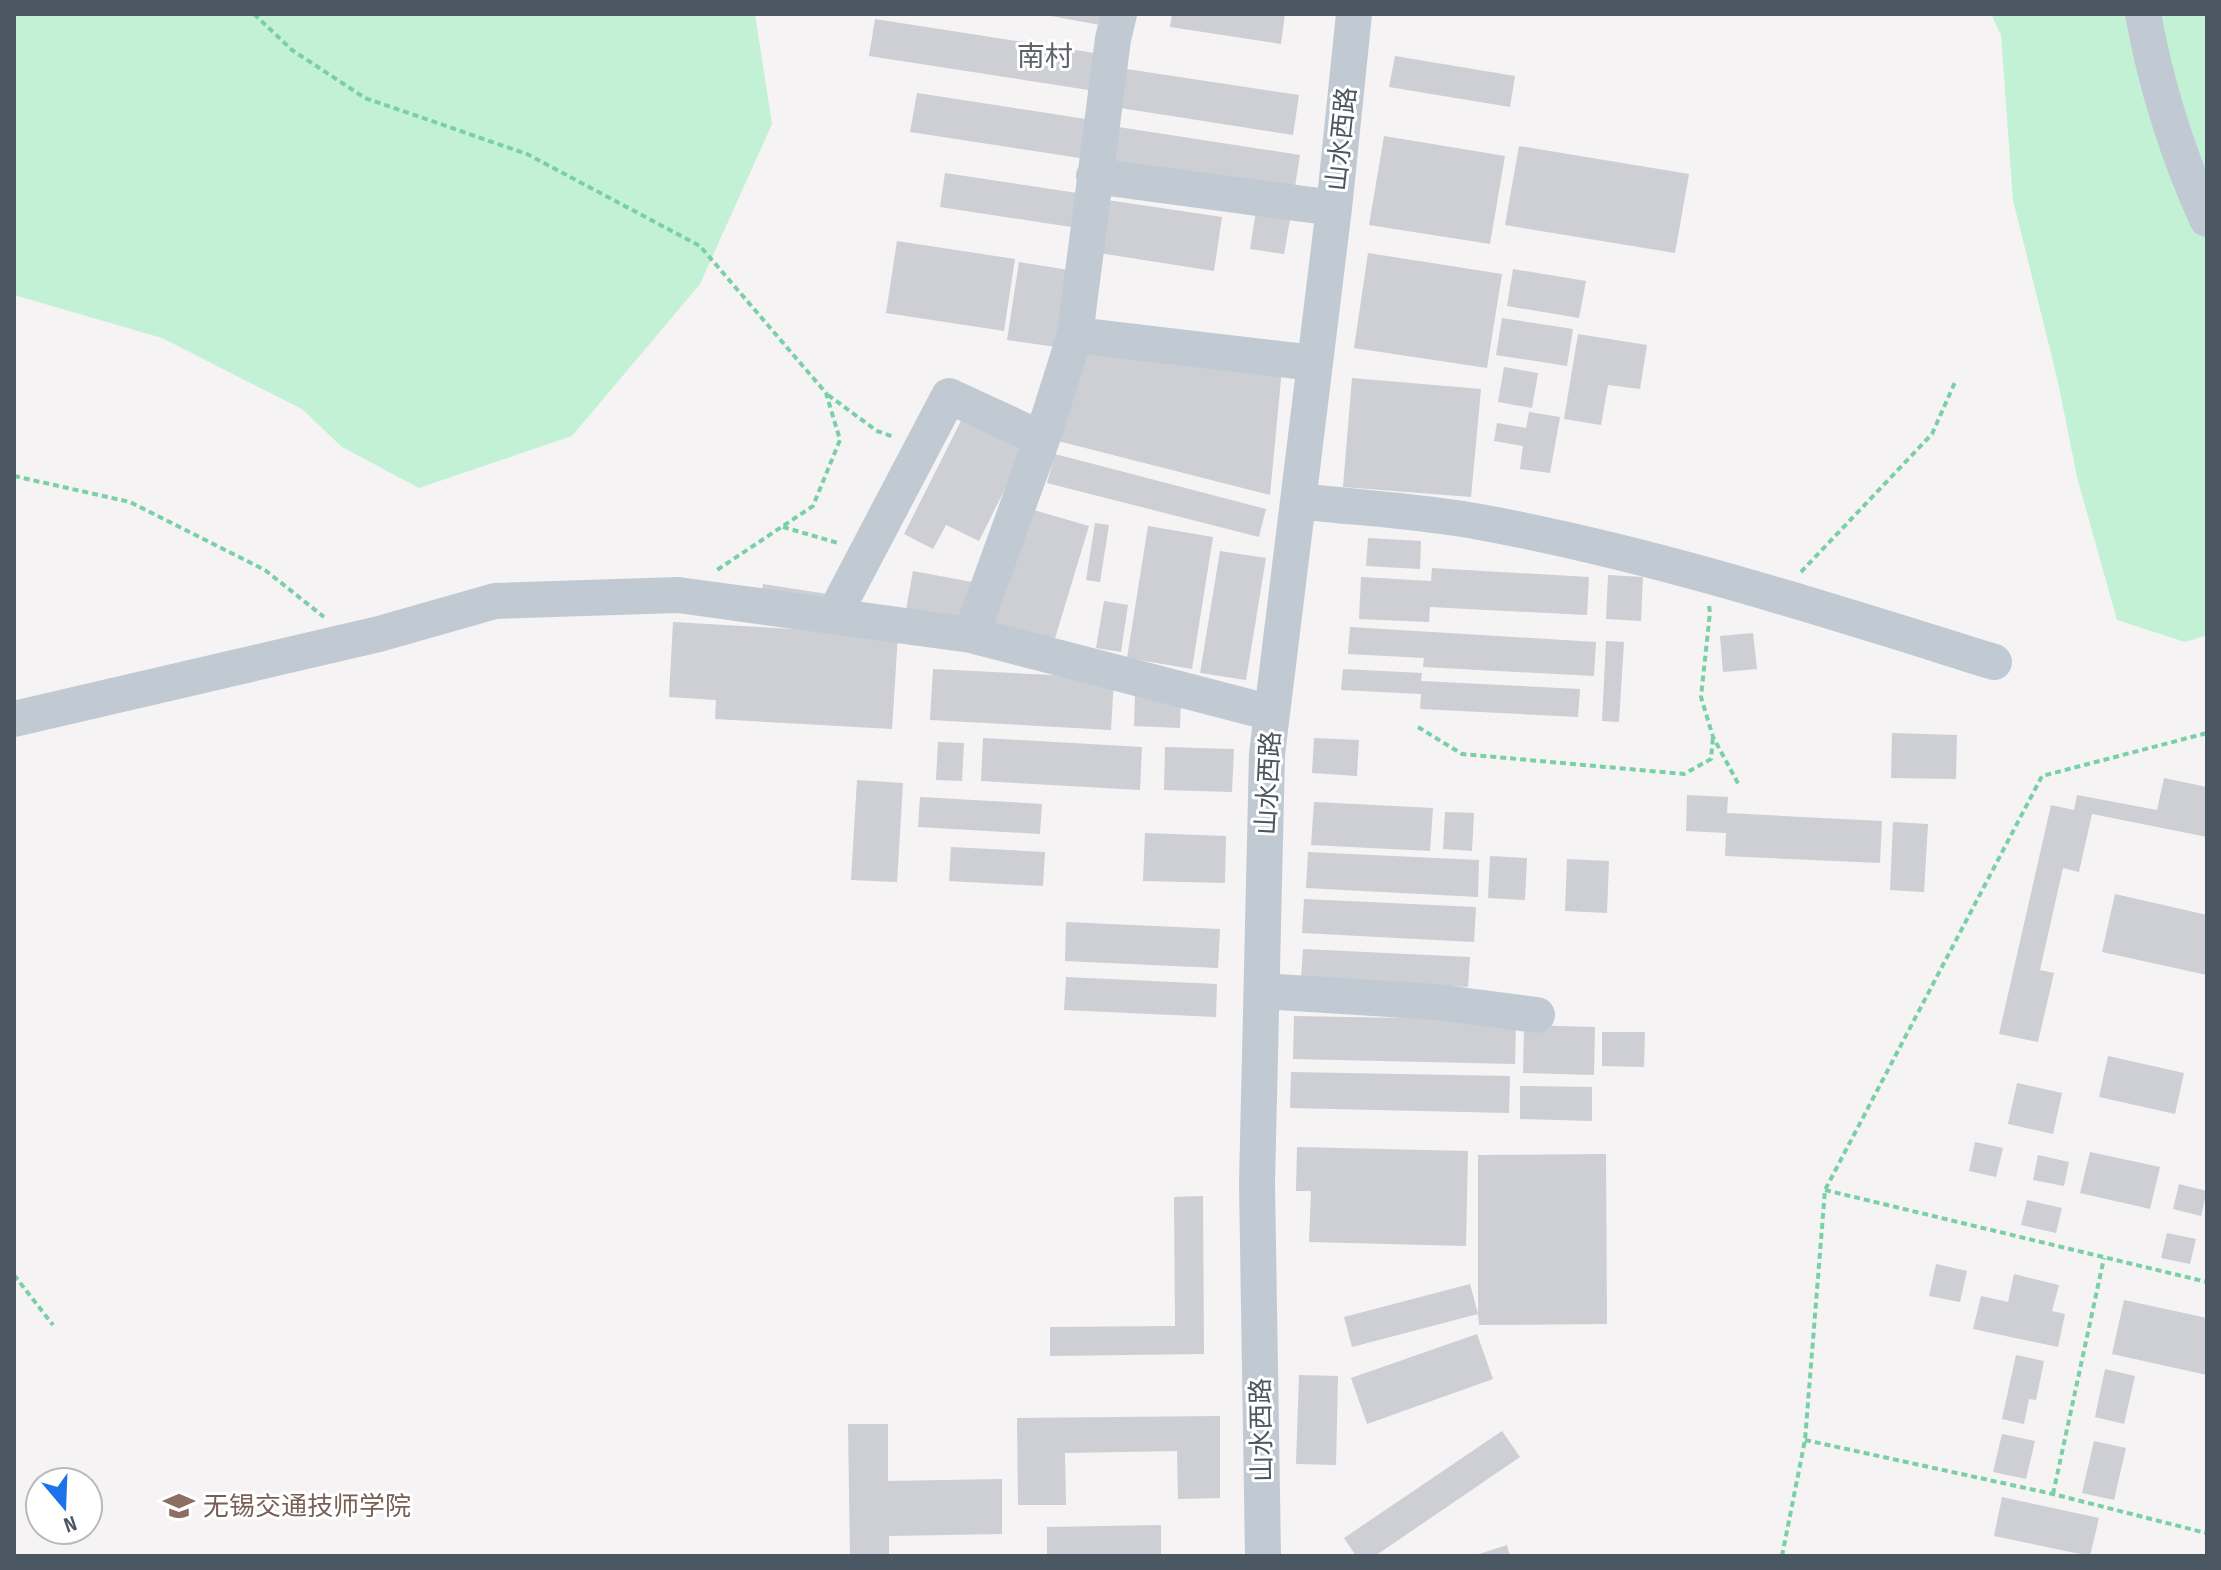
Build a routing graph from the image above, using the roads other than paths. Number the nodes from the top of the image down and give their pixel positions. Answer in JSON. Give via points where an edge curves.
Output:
{"nodes":[{"id":1,"x":1119,"y":14,"type":"edge"},
{"id":2,"x":1354,"y":14,"type":"edge"},
{"id":3,"x":2143,"y":14,"type":"edge"},
{"id":4,"x":1094,"y":176,"type":"junction"},
{"id":5,"x":1334,"y":208,"type":"junction"},
{"id":6,"x":2207,"y":219,"type":"edge"},
{"id":7,"x":1075,"y":335,"type":"junction"},
{"id":8,"x":1314,"y":363,"type":"junction"},
{"id":9,"x":1042,"y":439,"type":"junction"},
{"id":10,"x":1299,"y":501,"type":"junction"},
{"id":11,"x":834,"y":615,"type":"junction"},
{"id":12,"x":971,"y":635,"type":"junction"},
{"id":13,"x":1994,"y":662,"type":"dead end"},
{"id":14,"x":1272,"y":713,"type":"junction"},
{"id":15,"x":14,"y":719,"type":"edge"},
{"id":16,"x":1262,"y":991,"type":"junction"},
{"id":17,"x":1537,"y":1015,"type":"dead end"},
{"id":18,"x":1263,"y":1556,"type":"edge"}],
"edges":[{"from":1,"to":4,"type":"street"},
{"from":2,"to":5,"type":"street","name":"山水西路"},
{"from":3,"to":6,"type":"street","via":[[2153,69]]},
{"from":4,"to":5,"type":"street"},
{"from":4,"to":7,"type":"street"},
{"from":5,"to":8,"type":"street","name":"山水西路"},
{"from":7,"to":8,"type":"street"},
{"from":7,"to":9,"type":"street"},
{"from":8,"to":10,"type":"street","name":"山水西路"},
{"from":9,"to":11,"type":"street","via":[[949,396]]},
{"from":9,"to":12,"type":"street"},
{"from":10,"to":13,"type":"street","via":[[1478,522],[1699,573]]},
{"from":10,"to":14,"type":"street","name":"山水西路"},
{"from":11,"to":12,"type":"street"},
{"from":11,"to":15,"type":"street","via":[[678,595],[495,601],[379,634]]},
{"from":12,"to":14,"type":"street"},
{"from":14,"to":16,"type":"street","name":"山水西路"},
{"from":16,"to":17,"type":"street","via":[[1436,1002]]},
{"from":16,"to":18,"type":"street","name":"山水西路","via":[[1257,1183]]}]}
